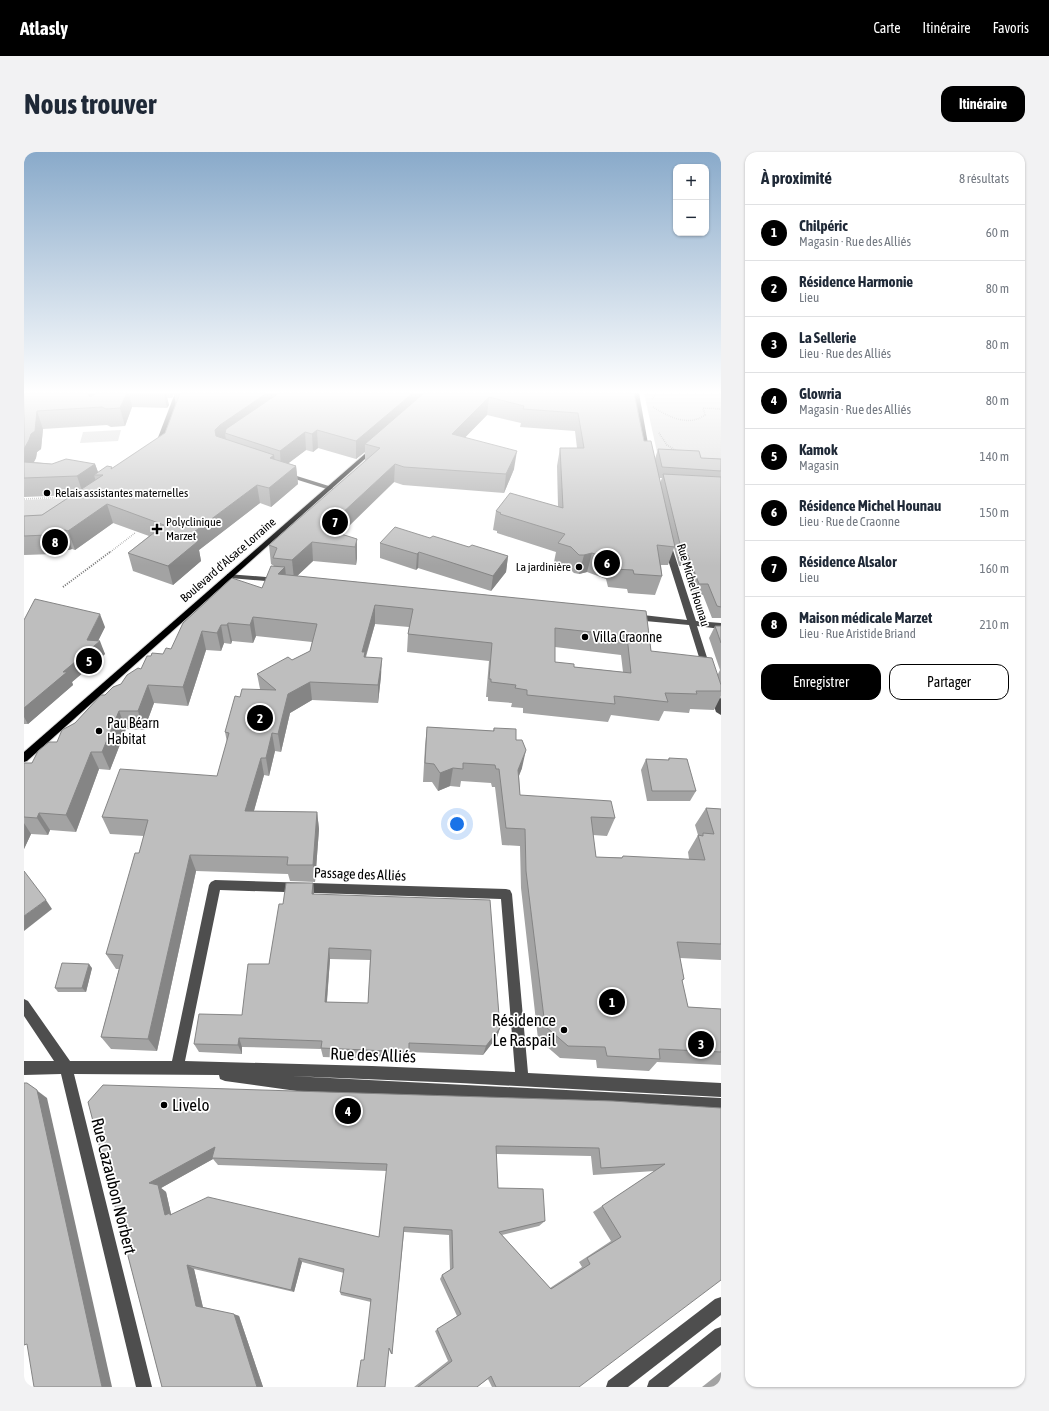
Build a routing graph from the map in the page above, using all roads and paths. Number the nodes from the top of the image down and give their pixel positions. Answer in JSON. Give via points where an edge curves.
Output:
{"nodes":[{"id":1,"x":155,"y":451,"type":"edge"},
{"id":2,"x":372,"y":451,"type":"edge"},
{"id":3,"x":647,"y":451,"type":"edge"},
{"id":4,"x":676,"y":451,"type":"edge"},
{"id":5,"x":149,"y":455,"type":"edge"},
{"id":6,"x":682,"y":455,"type":"edge"},
{"id":7,"x":649,"y":462,"type":"edge"},
{"id":8,"x":274,"y":470,"type":"edge"},
{"id":9,"x":330,"y":488,"type":"junction"},
{"id":10,"x":24,"y":499,"type":"edge"},
{"id":11,"x":74,"y":501,"type":"edge"},
{"id":12,"x":665,"y":532,"type":"edge"},
{"id":13,"x":135,"y":533,"type":"edge"},
{"id":14,"x":230,"y":576,"type":"junction"},
{"id":15,"x":289,"y":582,"type":"edge"},
{"id":16,"x":63,"y":587,"type":"dead end"},
{"id":17,"x":622,"y":616,"type":"edge"},
{"id":18,"x":692,"y":623,"type":"junction"},
{"id":19,"x":721,"y":626,"type":"edge"},
{"id":20,"x":721,"y":712,"type":"edge"},
{"id":21,"x":24,"y":757,"type":"edge"},
{"id":22,"x":24,"y":1004,"type":"edge"},
{"id":23,"x":66,"y":1067,"type":"junction"},
{"id":24,"x":24,"y":1068,"type":"edge"},
{"id":25,"x":177,"y":1068,"type":"junction"},
{"id":26,"x":522,"y":1080,"type":"junction"},
{"id":27,"x":721,"y":1090,"type":"edge"},
{"id":28,"x":721,"y":1105,"type":"edge"},
{"id":29,"x":721,"y":1305,"type":"edge"},
{"id":30,"x":721,"y":1335,"type":"edge"},
{"id":31,"x":144,"y":1387,"type":"edge"},
{"id":32,"x":614,"y":1387,"type":"edge"},
{"id":33,"x":655,"y":1387,"type":"edge"}],
"edges":[{"from":1,"to":5,"type":"street"},
{"from":2,"to":9,"type":"main road","name":"Boulevard d'Alsace Lorraine"},
{"from":3,"to":7,"type":"street"},
{"from":4,"to":6,"type":"path"},
{"from":8,"to":9,"type":"street"},
{"from":9,"to":14,"type":"main road","name":"Boulevard d'Alsace Lorraine"},
{"from":10,"to":11,"type":"path","via":[[66,497]]},
{"from":12,"to":18,"type":"street","name":"Rue Michel Hounau"},
{"from":13,"to":16,"type":"path"},
{"from":14,"to":15,"type":"street"},
{"from":14,"to":21,"type":"main road","name":"Boulevard d'Alsace Lorraine"},
{"from":17,"to":18,"type":"street"},
{"from":18,"to":19,"type":"street"},
{"from":18,"to":20,"type":"street","name":"Rue Michel Hounau"},
{"from":22,"to":23,"type":"street","name":"Rue Cazaubon Norbert"},
{"from":23,"to":24,"type":"street","name":"Rue des Alliés"},
{"from":23,"to":25,"type":"street","name":"Rue des Alliés"},
{"from":23,"to":31,"type":"street","name":"Rue Cazaubon Norbert"},
{"from":25,"to":26,"type":"street","name":"Rue des Alliés","via":[[306,1070]]},
{"from":25,"to":26,"type":"street","name":"Passage des Alliés","via":[[215,885],[482,893],[506,894]]},
{"from":25,"to":28,"type":"street","via":[[304,1085]]},
{"from":26,"to":27,"type":"street","name":"Rue des Alliés"},
{"from":29,"to":32,"type":"street"},
{"from":30,"to":33,"type":"street"}]}
